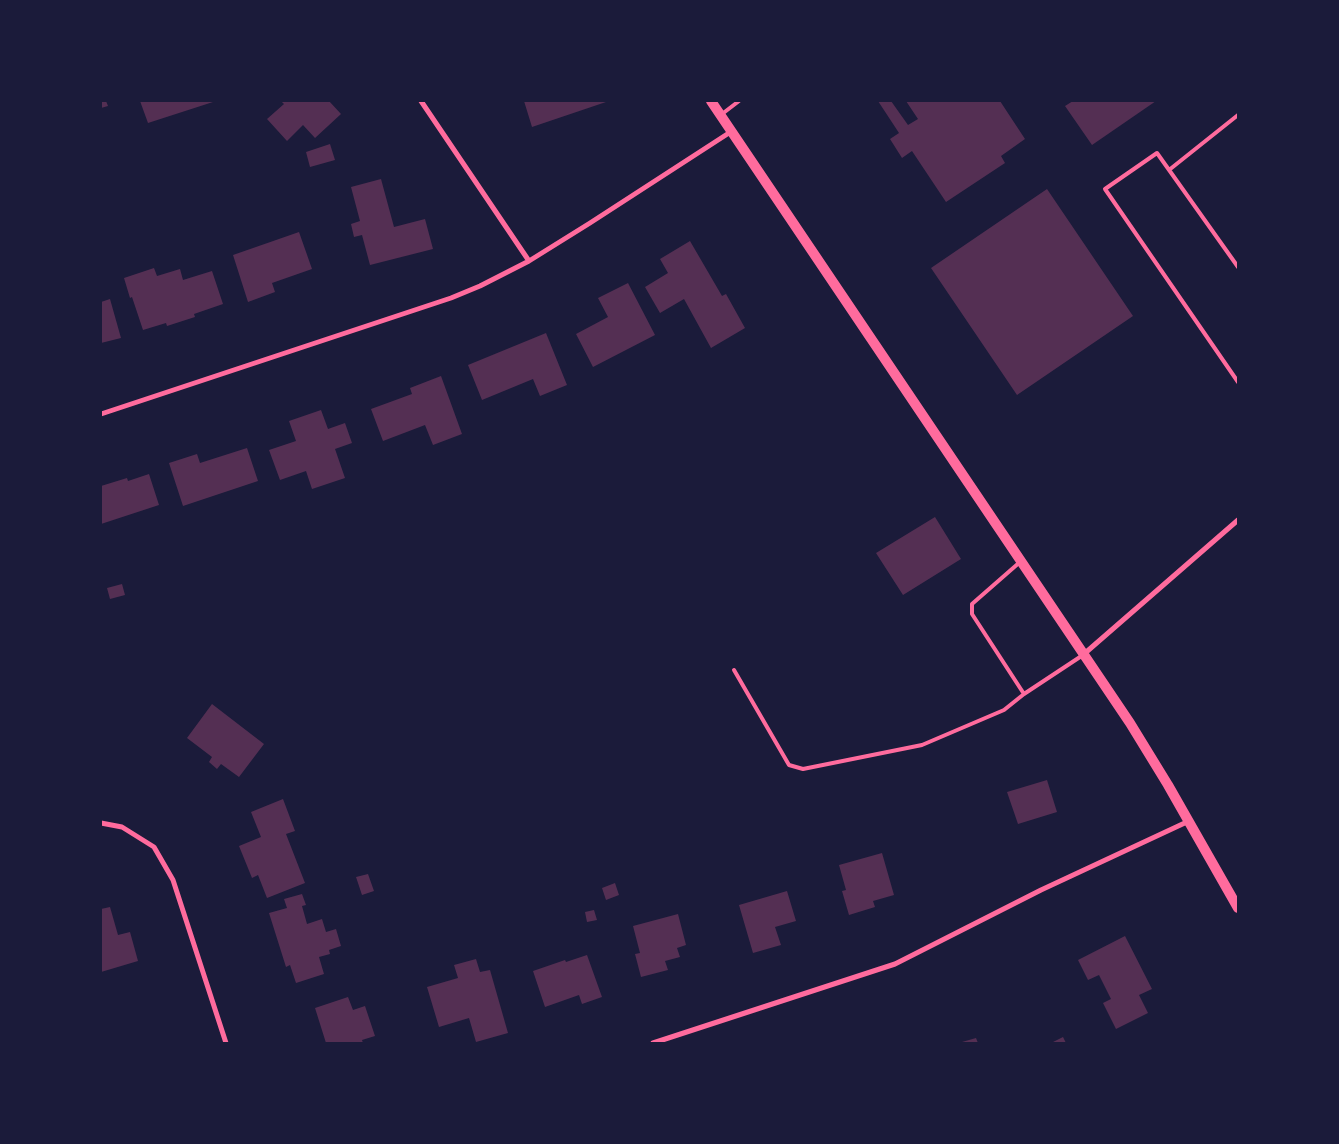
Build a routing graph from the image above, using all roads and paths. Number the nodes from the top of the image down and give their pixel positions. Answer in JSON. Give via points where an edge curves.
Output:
{"nodes":[{"id":1,"x":421,"y":101,"type":"edge"},
{"id":2,"x":711,"y":101,"type":"edge"},
{"id":3,"x":738,"y":101,"type":"edge"},
{"id":4,"x":720,"y":115,"type":"junction"},
{"id":5,"x":1238,"y":115,"type":"edge"},
{"id":6,"x":732,"y":131,"type":"junction"},
{"id":7,"x":1169,"y":170,"type":"junction"},
{"id":8,"x":529,"y":261,"type":"junction"},
{"id":9,"x":1238,"y":267,"type":"edge"},
{"id":10,"x":1238,"y":382,"type":"edge"},
{"id":11,"x":101,"y":414,"type":"edge"},
{"id":12,"x":1238,"y":520,"type":"edge"},
{"id":13,"x":1020,"y":562,"type":"junction"},
{"id":14,"x":1083,"y":655,"type":"junction"},
{"id":15,"x":734,"y":670,"type":"dead end"},
{"id":16,"x":1024,"y":694,"type":"junction"},
{"id":17,"x":1189,"y":821,"type":"junction"},
{"id":18,"x":101,"y":824,"type":"edge"},
{"id":19,"x":1238,"y":908,"type":"edge"},
{"id":20,"x":226,"y":1043,"type":"edge"},
{"id":21,"x":653,"y":1043,"type":"edge"}],
"edges":[{"from":1,"to":8,"type":"street"},
{"from":2,"to":4,"type":"main road"},
{"from":3,"to":4,"type":"lane"},
{"from":4,"to":6,"type":"main road"},
{"from":5,"to":7,"type":"lane"},
{"from":6,"to":8,"type":"street"},
{"from":6,"to":13,"type":"main road"},
{"from":7,"to":9,"type":"lane"},
{"from":7,"to":10,"type":"lane","via":[[1157,153],[1105,190]]},
{"from":8,"to":11,"type":"street","via":[[451,298]]},
{"from":12,"to":14,"type":"street"},
{"from":13,"to":14,"type":"main road"},
{"from":13,"to":16,"type":"lane","via":[[972,604],[972,614]]},
{"from":14,"to":16,"type":"lane"},
{"from":14,"to":17,"type":"main road","via":[[1130,723]]},
{"from":15,"to":16,"type":"lane","via":[[789,765],[803,769],[922,745],[1004,710]]},
{"from":17,"to":19,"type":"main road"},
{"from":17,"to":21,"type":"street","via":[[1041,890],[895,964]]},
{"from":18,"to":20,"type":"street","via":[[122,827],[154,847],[173,880]]}]}
